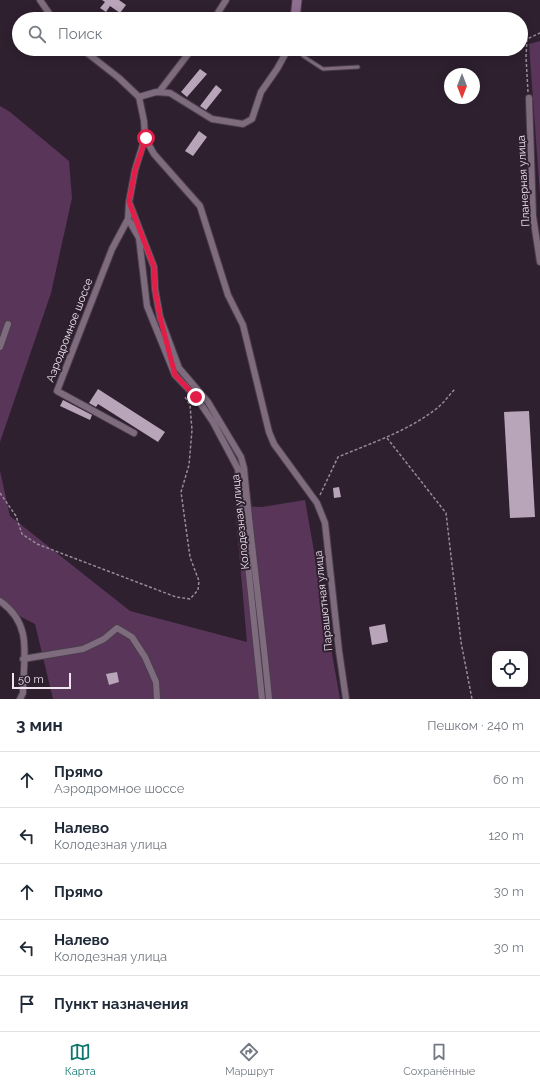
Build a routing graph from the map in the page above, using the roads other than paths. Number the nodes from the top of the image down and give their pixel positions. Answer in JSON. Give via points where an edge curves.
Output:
{"nodes":[{"id":1,"x":40,"y":0,"type":"edge"},
{"id":2,"x":226,"y":0,"type":"edge"},
{"id":3,"x":297,"y":0,"type":"edge"},
{"id":4,"x":48,"y":12,"type":"edge"},
{"id":5,"x":218,"y":12,"type":"edge"},
{"id":6,"x":296,"y":12,"type":"edge"},
{"id":7,"x":91,"y":56,"type":"edge"},
{"id":8,"x":186,"y":56,"type":"edge"},
{"id":9,"x":284,"y":56,"type":"edge"},
{"id":10,"x":303,"y":56,"type":"edge"},
{"id":11,"x":358,"y":67,"type":"dead end"},
{"id":12,"x":158,"y":92,"type":"junction"},
{"id":13,"x":139,"y":97,"type":"junction"},
{"id":14,"x":529,"y":98,"type":"road end"},
{"id":15,"x":146,"y":138,"type":"junction"},
{"id":16,"x":129,"y":202,"type":"junction"},
{"id":17,"x":128,"y":219,"type":"junction"},
{"id":18,"x":540,"y":262,"type":"edge"},
{"id":19,"x":8,"y":324,"type":"dead end"},
{"id":20,"x":0,"y":347,"type":"edge"},
{"id":21,"x":134,"y":433,"type":"dead end"},
{"id":22,"x":0,"y":601,"type":"edge"},
{"id":23,"x":23,"y":659,"type":"junction"},
{"id":24,"x":20,"y":699,"type":"edge"},
{"id":25,"x":157,"y":699,"type":"edge"},
{"id":26,"x":262,"y":699,"type":"edge"},
{"id":27,"x":270,"y":699,"type":"edge"},
{"id":28,"x":346,"y":699,"type":"edge"}],
"edges":[{"from":1,"to":4,"type":"street"},
{"from":2,"to":5,"type":"street"},
{"from":3,"to":6,"type":"street"},
{"from":7,"to":13,"type":"street"},
{"from":8,"to":12,"type":"street"},
{"from":9,"to":12,"type":"street","via":[[261,92],[252,119],[243,124],[212,119],[170,93]]},
{"from":10,"to":11,"type":"lane","via":[[323,69]]},
{"from":12,"to":13,"type":"street"},
{"from":13,"to":15,"type":"street","name":"Аэродромное шоссе"},
{"from":14,"to":18,"type":"street","name":"Планерная улица","via":[[533,216]]},
{"from":15,"to":16,"type":"street","name":"Аэродромное шоссе","via":[[135,170]]},
{"from":15,"to":28,"type":"street","name":"Парашютная улица","via":[[154,154],[200,206],[228,295],[243,325],[269,432],[274,444],[317,503],[324,523]]},
{"from":16,"to":17,"type":"street","name":"Аэродромное шоссе"},
{"from":16,"to":27,"type":"street","name":"Колодезная улица","via":[[154,267],[160,317],[179,368],[208,402],[241,458],[244,468]]},
{"from":17,"to":21,"type":"street","name":"Аэродромное шоссе","via":[[112,249],[57,391]]},
{"from":17,"to":26,"type":"street","name":"Колодезная улица","via":[[138,238],[146,306],[175,375],[196,397],[209,416],[238,469]]},
{"from":19,"to":20,"type":"street"},
{"from":22,"to":23,"type":"street","via":[[16,616],[22,626]]},
{"from":23,"to":24,"type":"street","via":[[23,693]]},
{"from":23,"to":25,"type":"street","via":[[82,649],[104,639],[117,628],[132,637],[145,657],[156,682]]}]}
